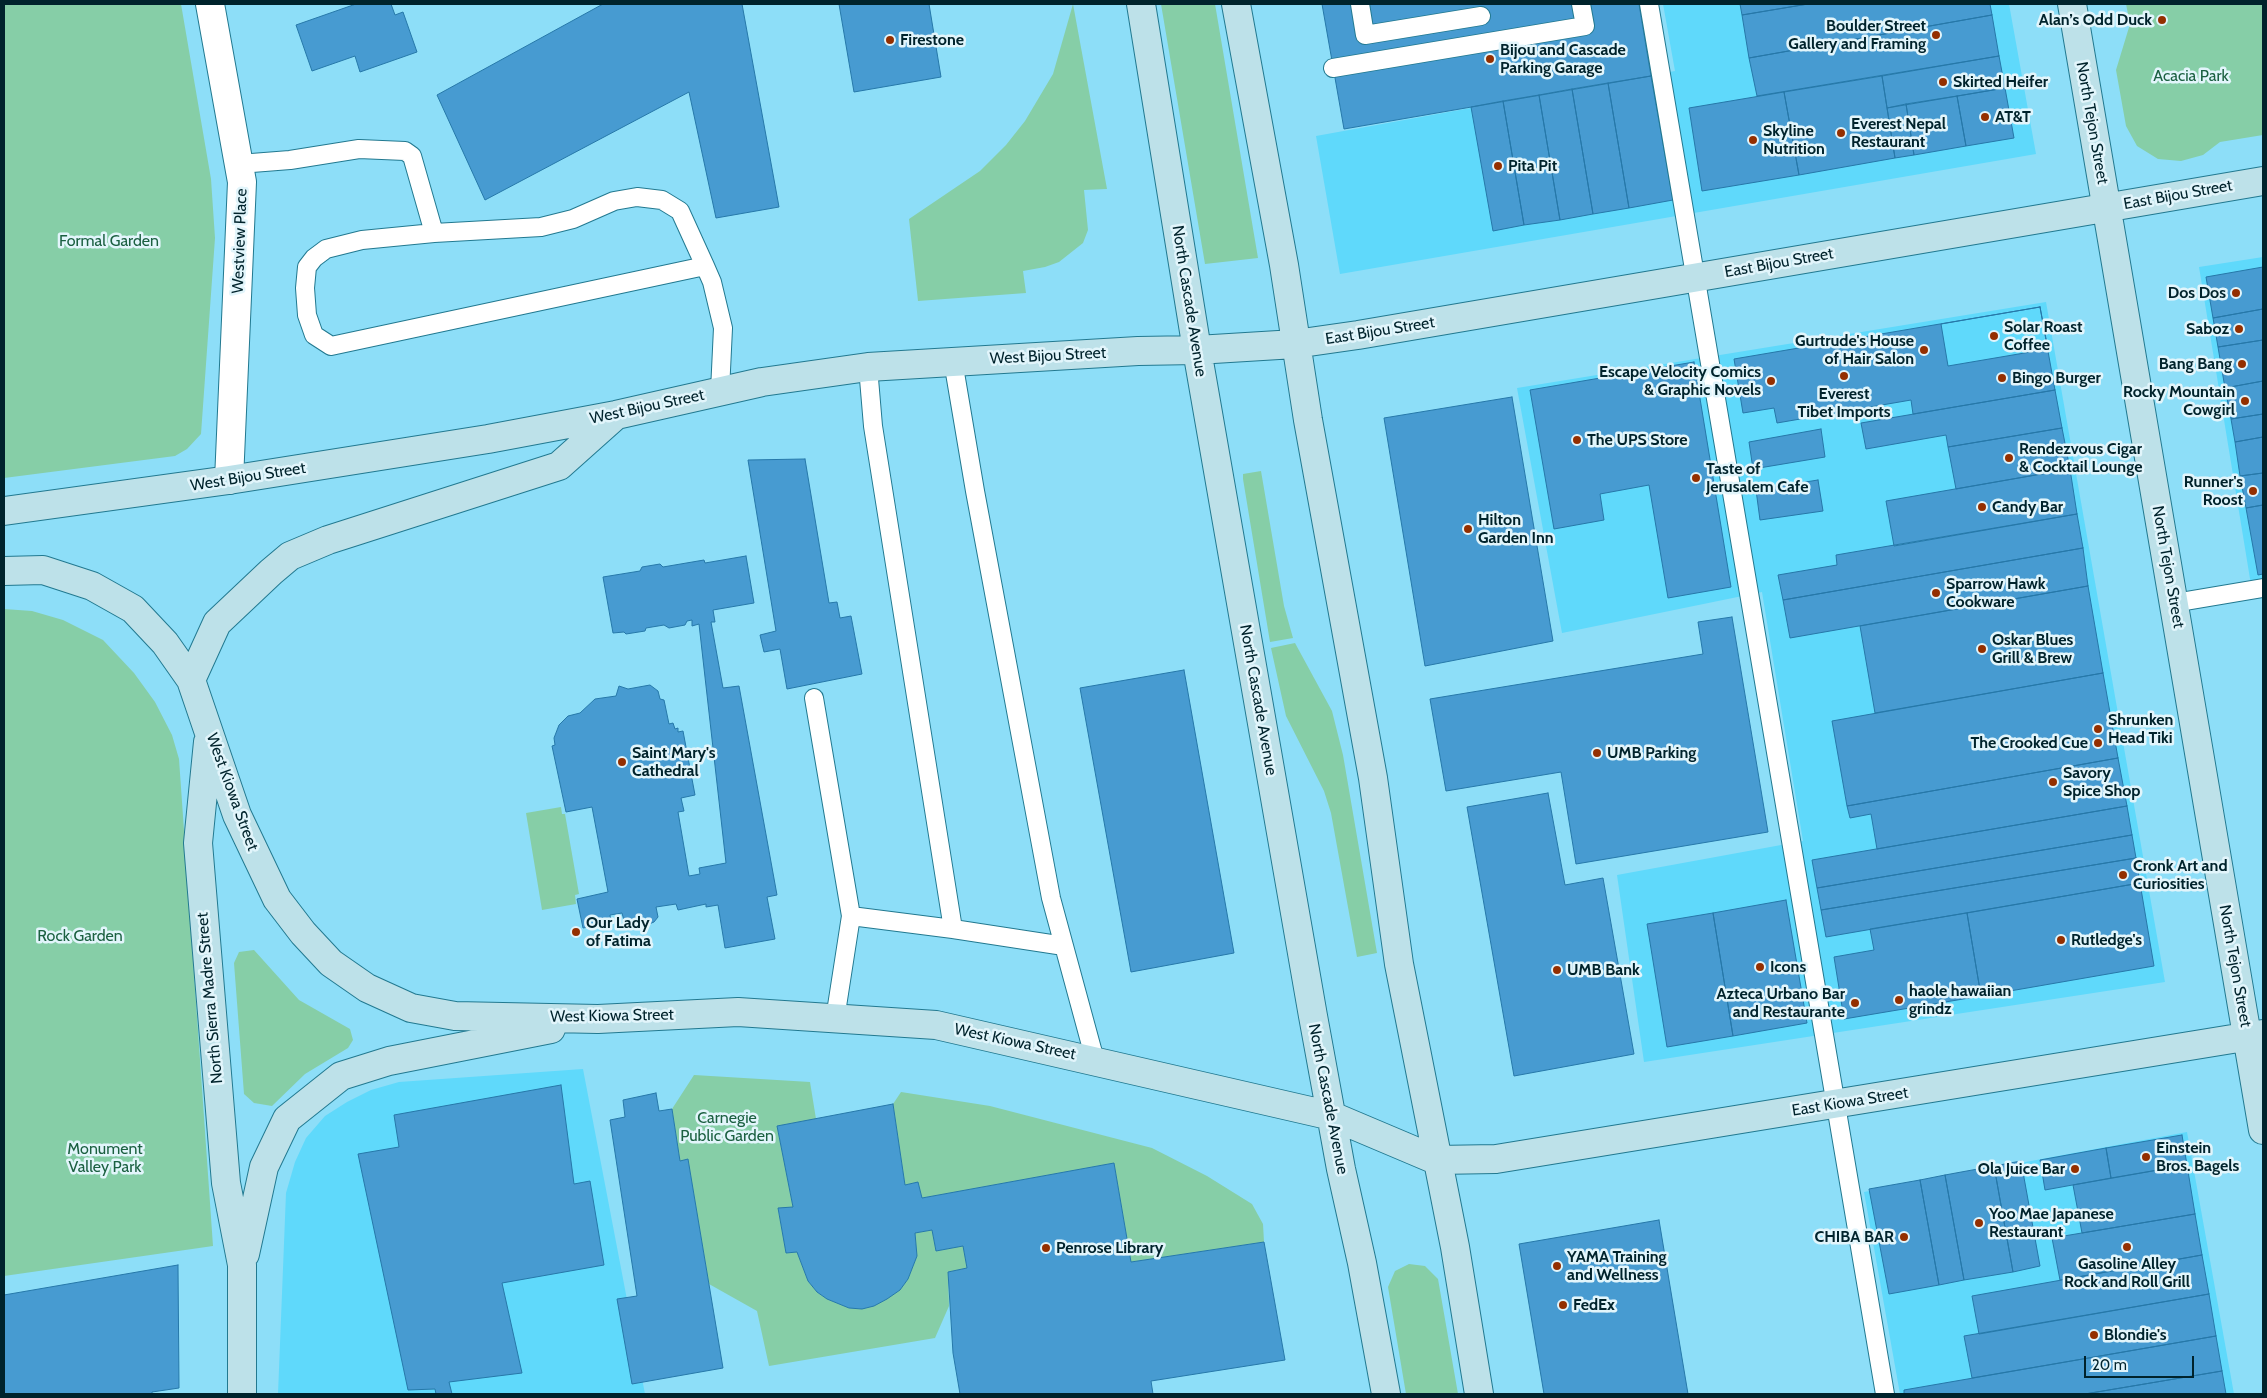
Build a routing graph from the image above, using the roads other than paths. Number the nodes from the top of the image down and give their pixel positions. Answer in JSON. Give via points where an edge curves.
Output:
{"nodes":[{"id":1,"x":210,"y":4,"type":"edge"},
{"id":2,"x":1141,"y":4,"type":"edge"},
{"id":3,"x":1236,"y":4,"type":"edge"},
{"id":4,"x":1360,"y":4,"type":"edge"},
{"id":5,"x":1581,"y":4,"type":"edge"},
{"id":6,"x":1649,"y":4,"type":"edge"},
{"id":7,"x":2072,"y":4,"type":"edge"},
{"id":8,"x":1480,"y":10,"type":"edge"},
{"id":9,"x":1486,"y":43,"type":"junction"},
{"id":10,"x":1333,"y":68,"type":"dead end"},
{"id":11,"x":239,"y":164,"type":"junction"},
{"id":12,"x":2263,"y":181,"type":"edge"},
{"id":13,"x":2107,"y":207,"type":"junction"},
{"id":14,"x":434,"y":233,"type":"junction"},
{"id":15,"x":705,"y":266,"type":"junction"},
{"id":16,"x":1695,"y":278,"type":"junction"},
{"id":17,"x":1295,"y":344,"type":"junction"},
{"id":18,"x":1197,"y":350,"type":"junction"},
{"id":19,"x":954,"y":361,"type":"junction"},
{"id":20,"x":868,"y":368,"type":"junction"},
{"id":21,"x":720,"y":392,"type":"junction"},
{"id":22,"x":616,"y":415,"type":"junction"},
{"id":23,"x":229,"y":480,"type":"junction"},
{"id":24,"x":4,"y":511,"type":"edge"},
{"id":25,"x":4,"y":571,"type":"edge"},
{"id":26,"x":2263,"y":588,"type":"edge"},
{"id":27,"x":2174,"y":603,"type":"junction"},
{"id":28,"x":191,"y":680,"type":"junction"},
{"id":29,"x":814,"y":698,"type":"dead end"},
{"id":30,"x":209,"y":730,"type":"junction"},
{"id":31,"x":851,"y":916,"type":"junction"},
{"id":32,"x":953,"y":929,"type":"junction"},
{"id":33,"x":1064,"y":946,"type":"junction"},
{"id":34,"x":834,"y":1018,"type":"junction"},
{"id":35,"x":598,"y":1020,"type":"junction"},
{"id":36,"x":2255,"y":1035,"type":"edge"},
{"id":37,"x":1095,"y":1060,"type":"junction"},
{"id":38,"x":1836,"y":1104,"type":"junction"},
{"id":39,"x":1332,"y":1116,"type":"junction"},
{"id":40,"x":2263,"y":1130,"type":"edge"},
{"id":41,"x":1436,"y":1160,"type":"junction"},
{"id":42,"x":242,"y":1266,"type":"junction"},
{"id":43,"x":242,"y":1394,"type":"edge"},
{"id":44,"x":1386,"y":1394,"type":"edge"},
{"id":45,"x":1479,"y":1394,"type":"edge"},
{"id":46,"x":1885,"y":1394,"type":"edge"}],
"edges":[{"from":1,"to":11,"type":"street","name":"Westview Place"},
{"from":2,"to":18,"type":"main road","name":"North Cascade Avenue"},
{"from":3,"to":17,"type":"main road","via":[[1284,265]]},
{"from":4,"to":8,"type":"lane","via":[[1365,35]]},
{"from":5,"to":9,"type":"lane","via":[[1585,26]]},
{"from":6,"to":16,"type":"lane"},
{"from":7,"to":13,"type":"main road","name":"North Tejon Street"},
{"from":8,"to":9,"type":"lane"},
{"from":9,"to":10,"type":"lane"},
{"from":11,"to":14,"type":"lane","via":[[359,149],[405,151],[412,156]]},
{"from":11,"to":23,"type":"street","name":"Westview Place","via":[[242,182]]},
{"from":12,"to":13,"type":"main road","name":"East Bijou Street"},
{"from":13,"to":16,"type":"main road","name":"East Bijou Street"},
{"from":13,"to":27,"type":"main road","name":"North Tejon Street"},
{"from":14,"to":15,"type":"lane","via":[[541,227],[573,219],[614,200],[636,197],[662,200],[680,211]]},
{"from":14,"to":15,"type":"lane","via":[[362,240],[326,249],[314,258],[307,267],[305,288],[307,315],[314,335],[331,346],[354,342]]},
{"from":15,"to":21,"type":"lane","via":[[723,328]]},
{"from":16,"to":17,"type":"main road","name":"East Bijou Street"},
{"from":16,"to":38,"type":"lane"},
{"from":17,"to":18,"type":"main road","name":"West Bijou Street"},
{"from":17,"to":41,"type":"main road","via":[[1373,778],[1399,964]]},
{"from":18,"to":19,"type":"main road","name":"West Bijou Street"},
{"from":18,"to":39,"type":"main road","name":"North Cascade Avenue"},
{"from":19,"to":20,"type":"main road","name":"West Bijou Street"},
{"from":19,"to":33,"type":"lane","via":[[1051,898]]},
{"from":20,"to":21,"type":"main road","name":"West Bijou Street","via":[[762,382]]},
{"from":20,"to":32,"type":"lane","via":[[876,442]]},
{"from":21,"to":22,"type":"main road","name":"West Bijou Street"},
{"from":22,"to":23,"type":"main road","name":"West Bijou Street"},
{"from":22,"to":28,"type":"main road","via":[[559,466],[328,540],[290,556],[217,623]]},
{"from":23,"to":24,"type":"main road","name":"West Bijou Street"},
{"from":25,"to":28,"type":"main road","name":"West Kiowa Street","via":[[43,570],[92,586],[133,609],[165,643]]},
{"from":26,"to":27,"type":"lane"},
{"from":27,"to":36,"type":"main road","name":"North Tejon Street"},
{"from":28,"to":30,"type":"main road","name":"West Kiowa Street"},
{"from":29,"to":31,"type":"lane"},
{"from":30,"to":35,"type":"main road","name":"West Kiowa Street","via":[[237,816],[277,899],[302,933],[331,963],[367,988],[411,1008],[455,1016]]},
{"from":30,"to":42,"type":"main road","name":"North Sierra Madre Street","via":[[198,843],[226,1184]]},
{"from":31,"to":32,"type":"lane"},
{"from":31,"to":34,"type":"lane"},
{"from":32,"to":33,"type":"lane"},
{"from":33,"to":37,"type":"lane"},
{"from":34,"to":35,"type":"main road","name":"West Kiowa Street","via":[[738,1012]]},
{"from":34,"to":37,"type":"main road","name":"West Kiowa Street","via":[[936,1025]]},
{"from":35,"to":42,"type":"main road","name":"North Sierra Madre Street","via":[[389,1061],[341,1076],[287,1119],[264,1167]]},
{"from":36,"to":38,"type":"main road","name":"East Kiowa Street"},
{"from":36,"to":40,"type":"main road","name":"North Tejon Street"},
{"from":37,"to":39,"type":"main road","name":"West Kiowa Street"},
{"from":38,"to":41,"type":"main road","name":"East Kiowa Street","via":[[1496,1159]]},
{"from":38,"to":46,"type":"lane"},
{"from":39,"to":41,"type":"main road","name":"West Kiowa Street"},
{"from":39,"to":44,"type":"main road","name":"North Cascade Avenue"},
{"from":41,"to":45,"type":"main road","via":[[1455,1247]]},
{"from":42,"to":43,"type":"main road","name":"North Sierra Madre Street"}]}
